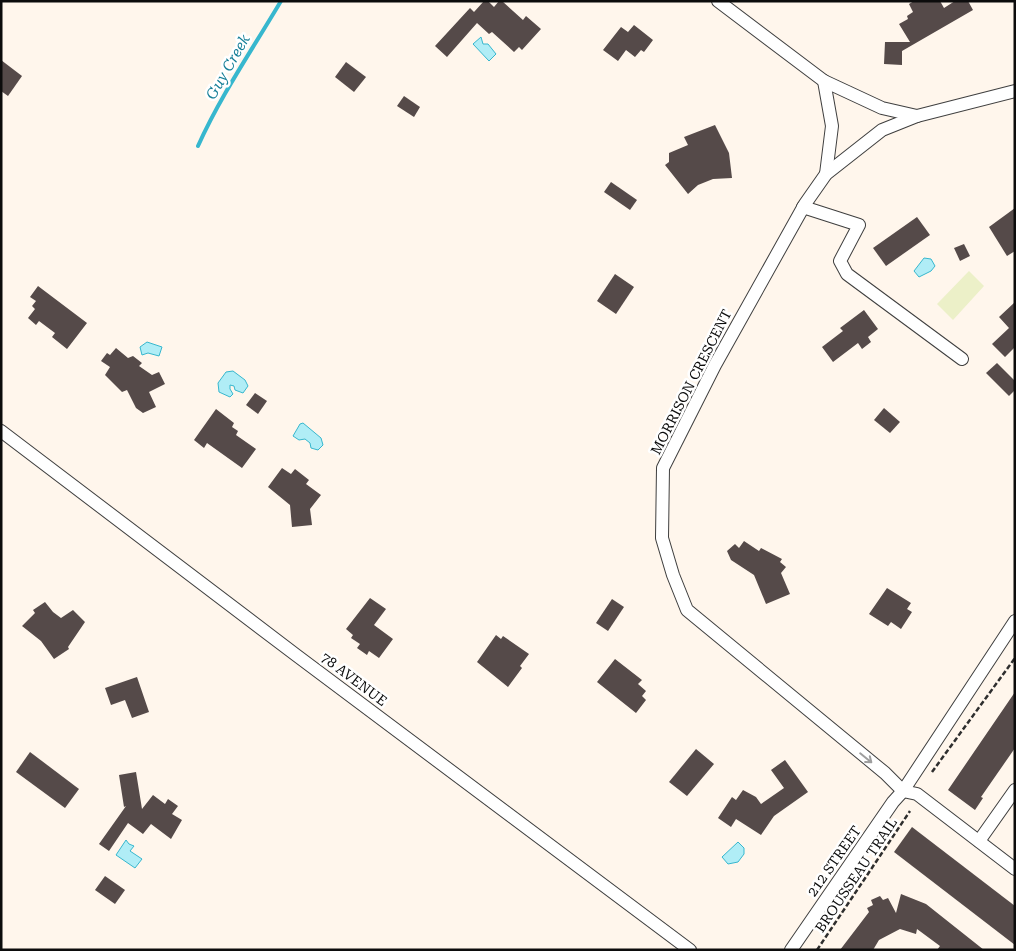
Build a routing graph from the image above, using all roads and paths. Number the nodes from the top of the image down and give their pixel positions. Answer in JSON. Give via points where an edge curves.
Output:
{"nodes":[{"id":1,"x":718,"y":1,"type":"edge"},
{"id":2,"x":824,"y":81,"type":"junction"},
{"id":3,"x":1015,"y":91,"type":"edge"},
{"id":4,"x":917,"y":116,"type":"junction"},
{"id":5,"x":826,"y":174,"type":"junction"},
{"id":6,"x":803,"y":208,"type":"junction"},
{"id":7,"x":962,"y":359,"type":"dead end"},
{"id":8,"x":1,"y":431,"type":"edge"},
{"id":9,"x":1015,"y":621,"type":"edge"},
{"id":10,"x":1015,"y":658,"type":"edge"},
{"id":11,"x":930,"y":775,"type":"dead end"},
{"id":12,"x":1015,"y":790,"type":"edge"},
{"id":13,"x":903,"y":791,"type":"junction"},
{"id":14,"x":910,"y":811,"type":"dead end"},
{"id":15,"x":979,"y":842,"type":"junction"},
{"id":16,"x":1015,"y":869,"type":"edge"},
{"id":17,"x":690,"y":950,"type":"edge"},
{"id":18,"x":791,"y":950,"type":"edge"},
{"id":19,"x":817,"y":950,"type":"edge"}],
"edges":[{"from":1,"to":2,"type":"street"},
{"from":2,"to":4,"type":"street","via":[[882,108]]},
{"from":2,"to":5,"type":"street","via":[[832,126]]},
{"from":3,"to":4,"type":"street","name":"MORRISON CRESCENT"},
{"from":4,"to":5,"type":"street","name":"MORRISON CRESCENT","via":[[882,130]]},
{"from":5,"to":6,"type":"street","name":"MORRISON CRESCENT"},
{"from":6,"to":7,"type":"street","via":[[859,226],[840,261],[847,274]]},
{"from":6,"to":13,"type":"street","name":"MORRISON CRESCENT","one_way":true,"via":[[715,365],[663,468],[662,538],[687,610]]},
{"from":8,"to":17,"type":"street","name":"78 AVENUE"},
{"from":9,"to":13,"type":"street","name":"212 STREET"},
{"from":10,"to":11,"type":"path"},
{"from":12,"to":15,"type":"street"},
{"from":13,"to":15,"type":"street","via":[[917,794]]},
{"from":13,"to":18,"type":"street","name":"212 STREET"},
{"from":14,"to":19,"type":"path","name":"BROUSSEAU TRAIL"},
{"from":15,"to":16,"type":"street"}]}
